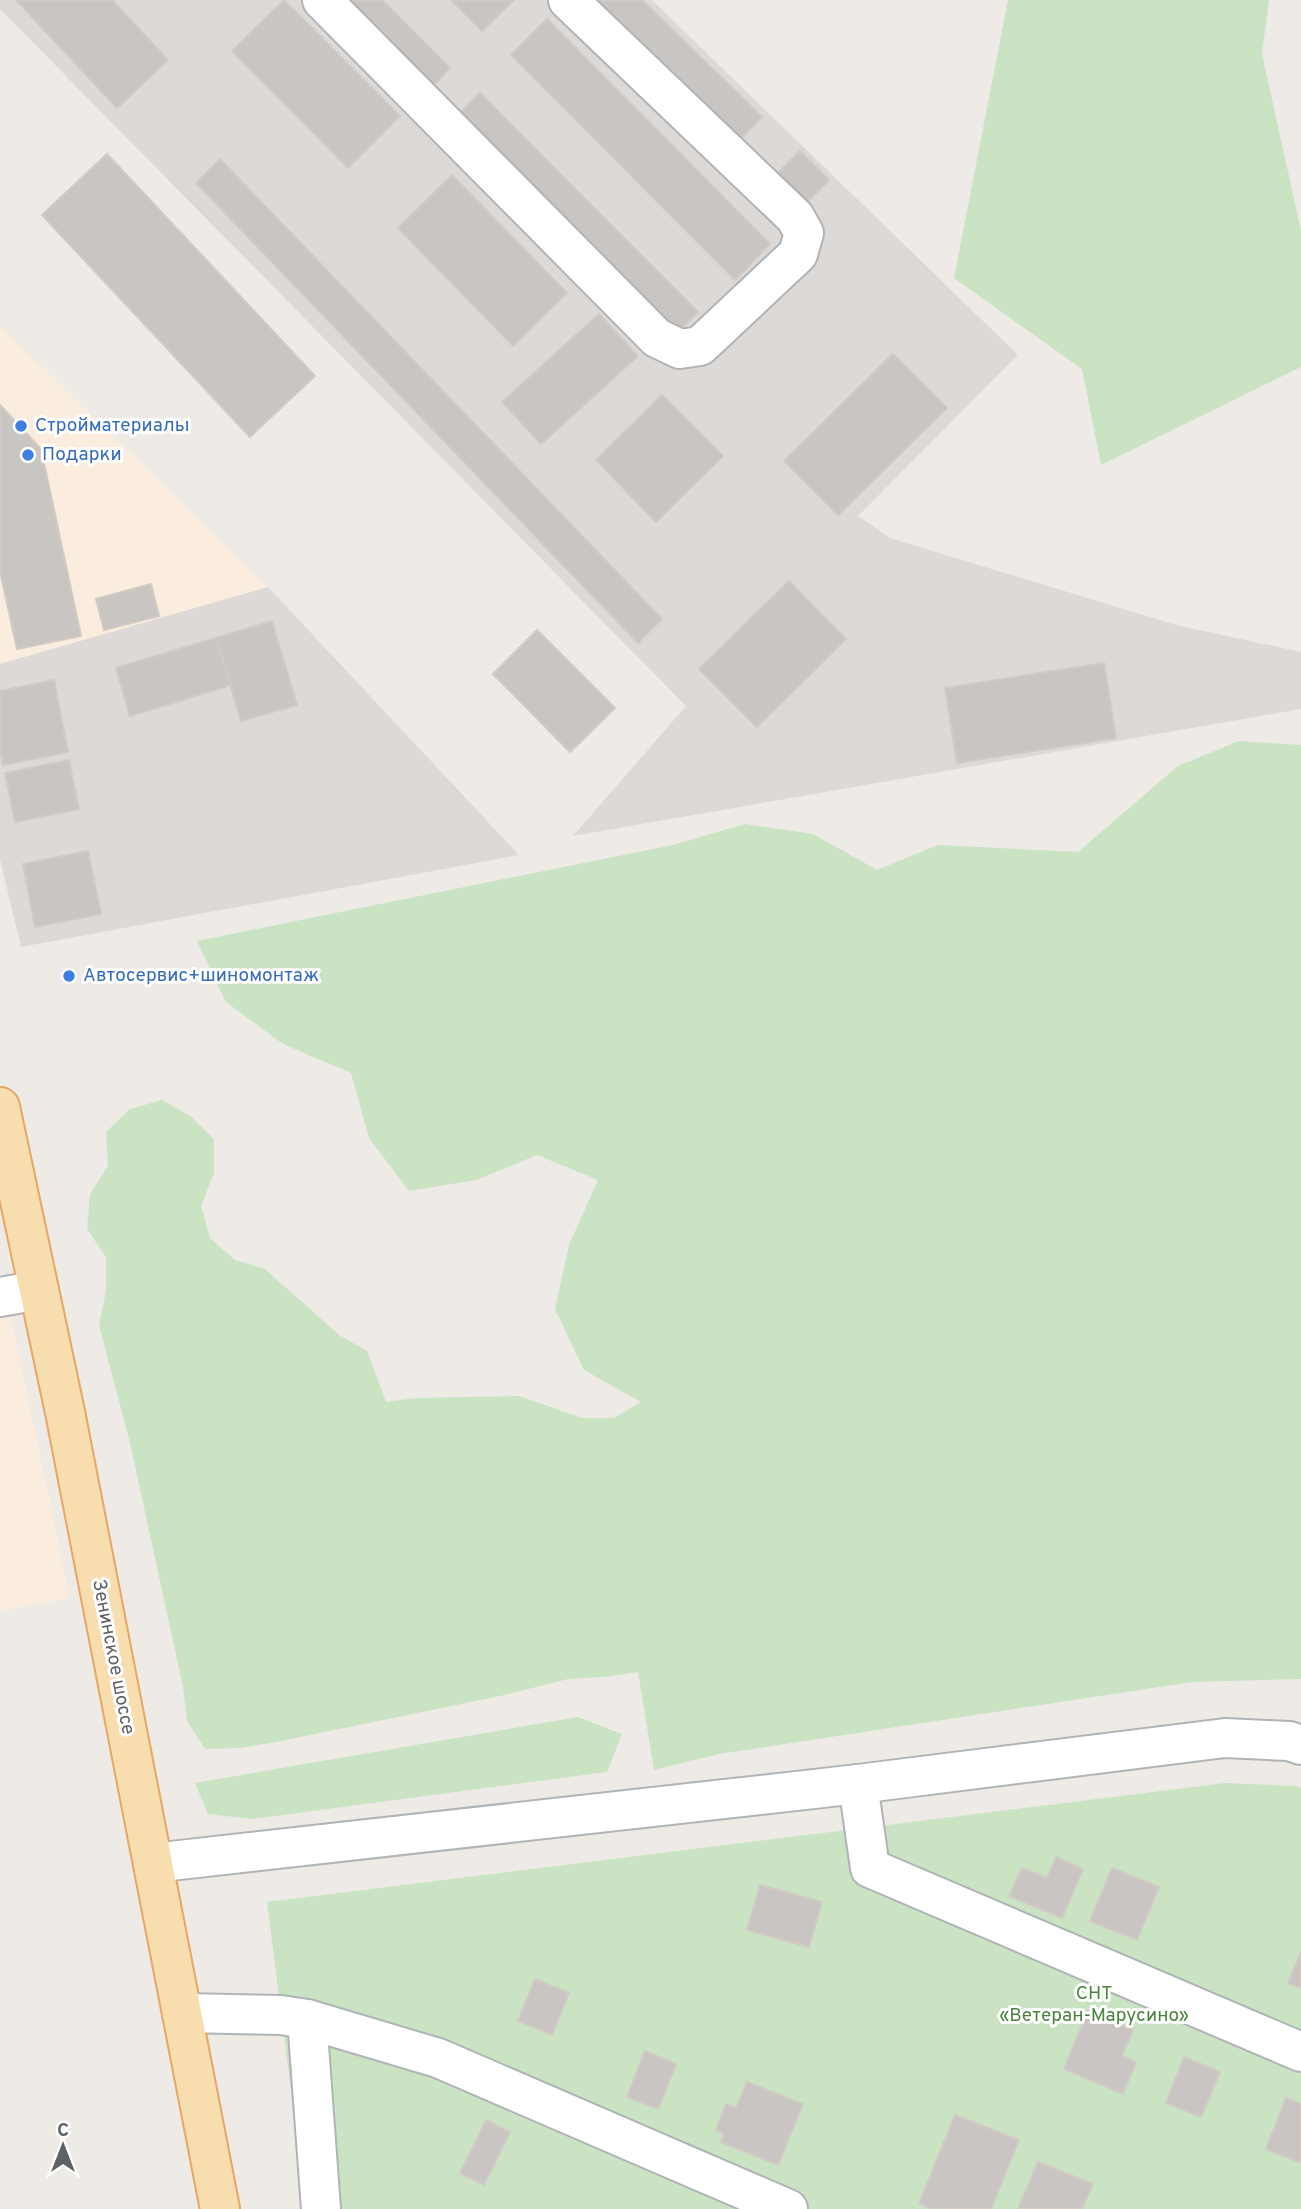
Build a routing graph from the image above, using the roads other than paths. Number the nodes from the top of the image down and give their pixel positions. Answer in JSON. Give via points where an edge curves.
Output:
{"nodes":[{"id":1,"x":322,"y":0,"type":"edge"},
{"id":2,"x":568,"y":0,"type":"edge"},
{"id":3,"x":0,"y":1107,"type":"edge"},
{"id":4,"x":39,"y":1290,"type":"junction"},
{"id":5,"x":0,"y":1297,"type":"edge"},
{"id":6,"x":1301,"y":1745,"type":"edge"},
{"id":7,"x":858,"y":1784,"type":"junction"},
{"id":8,"x":153,"y":1863,"type":"junction"},
{"id":9,"x":182,"y":2013,"type":"junction"},
{"id":10,"x":307,"y":2019,"type":"junction"},
{"id":11,"x":1301,"y":2052,"type":"edge"},
{"id":12,"x":220,"y":2209,"type":"edge"},
{"id":13,"x":321,"y":2209,"type":"edge"},
{"id":14,"x":788,"y":2209,"type":"edge"}],
"edges":[{"from":1,"to":2,"type":"street","via":[[657,338],[680,349],[700,346],[798,254],[804,233],[795,217]]},
{"from":3,"to":4,"type":"main road","name":"Зенинское шоссе"},
{"from":4,"to":5,"type":"street"},
{"from":4,"to":8,"type":"main road","name":"Зенинское шоссе"},
{"from":6,"to":7,"type":"street","via":[[1225,1738]]},
{"from":7,"to":8,"type":"street"},
{"from":7,"to":11,"type":"street","via":[[870,1868]]},
{"from":8,"to":9,"type":"main road","name":"Зенинское шоссе"},
{"from":9,"to":10,"type":"street"},
{"from":9,"to":12,"type":"main road","name":"Зенинское шоссе"},
{"from":10,"to":13,"type":"street"},
{"from":10,"to":14,"type":"street","via":[[438,2058]]}]}
